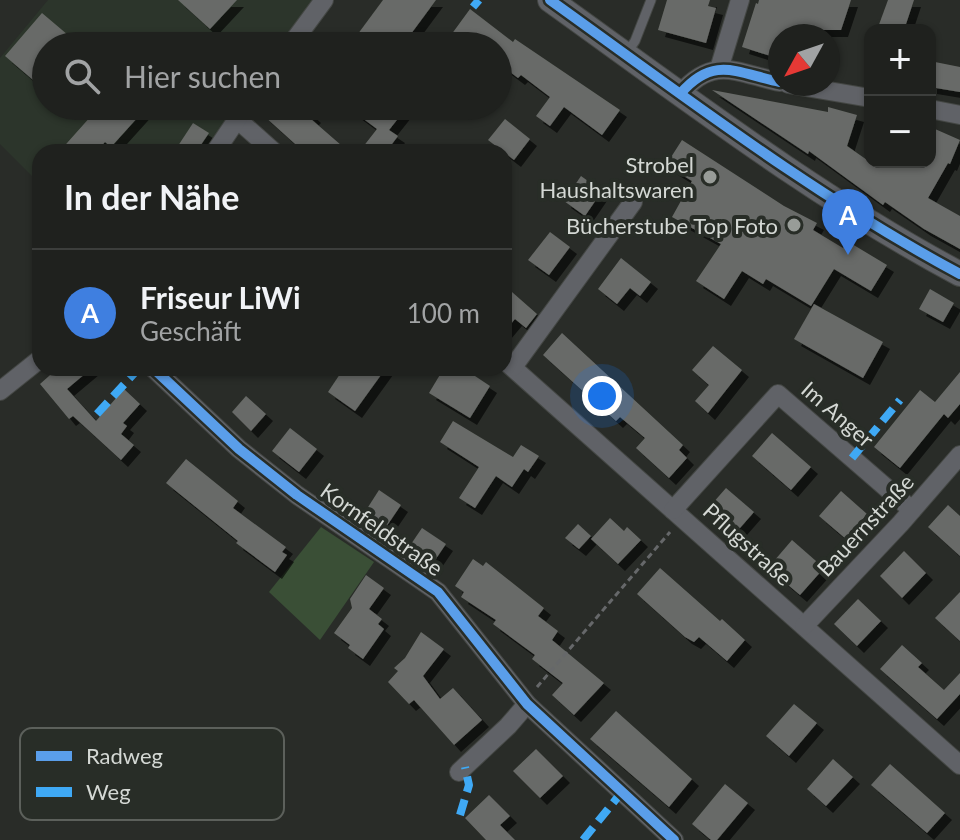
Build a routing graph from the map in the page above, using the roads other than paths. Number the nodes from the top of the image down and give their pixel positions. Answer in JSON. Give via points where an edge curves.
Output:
{"nodes":[{"id":1,"x":324,"y":0,"type":"edge"},
{"id":2,"x":550,"y":0,"type":"edge"},
{"id":3,"x":651,"y":0,"type":"edge"},
{"id":4,"x":740,"y":0,"type":"edge"},
{"id":5,"x":300,"y":32,"type":"edge"},
{"id":6,"x":626,"y":54,"type":"junction"},
{"id":7,"x":719,"y":69,"type":"junction"},
{"id":8,"x":768,"y":79,"type":"edge"},
{"id":9,"x":681,"y":93,"type":"junction"},
{"id":10,"x":840,"y":93,"type":"edge"},
{"id":11,"x":864,"y":97,"type":"edge"},
{"id":12,"x":936,"y":110,"type":"edge"},
{"id":13,"x":960,"y":115,"type":"edge"},
{"id":14,"x":236,"y":120,"type":"edge"},
{"id":15,"x":248,"y":120,"type":"edge"},
{"id":16,"x":220,"y":144,"type":"edge"},
{"id":17,"x":267,"y":144,"type":"edge"},
{"id":18,"x":633,"y":202,"type":"dead end"},
{"id":19,"x":960,"y":274,"type":"edge"},
{"id":20,"x":512,"y":359,"type":"edge"},
{"id":21,"x":32,"y":365,"type":"edge"},
{"id":22,"x":512,"y":368,"type":"edge"},
{"id":23,"x":161,"y":376,"type":"edge"},
{"id":24,"x":0,"y":391,"type":"edge"},
{"id":25,"x":960,"y":455,"type":"edge"},
{"id":26,"x":912,"y":510,"type":"junction"},
{"id":27,"x":678,"y":514,"type":"junction"},
{"id":28,"x":804,"y":626,"type":"junction"},
{"id":29,"x":527,"y":704,"type":"junction"},
{"id":30,"x":960,"y":765,"type":"edge"},
{"id":31,"x":459,"y":772,"type":"dead end"},
{"id":32,"x":674,"y":840,"type":"edge"}],
"edges":[{"from":1,"to":5,"type":"street"},
{"from":2,"to":6,"type":"street"},
{"from":3,"to":6,"type":"lane"},
{"from":4,"to":7,"type":"street"},
{"from":6,"to":9,"type":"street"},
{"from":7,"to":8,"type":"street"},
{"from":7,"to":9,"type":"street","via":[[698,75]]},
{"from":9,"to":19,"type":"street","via":[[792,174]]},
{"from":10,"to":11,"type":"street"},
{"from":12,"to":13,"type":"street"},
{"from":14,"to":16,"type":"street"},
{"from":15,"to":17,"type":"street"},
{"from":18,"to":20,"type":"street"},
{"from":21,"to":24,"type":"street"},
{"from":22,"to":27,"type":"street","name":"Pflugstraße"},
{"from":23,"to":29,"type":"street","name":"Kornfeldstraße","via":[[297,495],[438,592]]},
{"from":25,"to":26,"type":"street","name":"Bauernstraße"},
{"from":26,"to":27,"type":"street","name":"Im Anger","via":[[778,394]]},
{"from":26,"to":28,"type":"street","name":"Bauernstraße"},
{"from":27,"to":28,"type":"street","name":"Pflugstraße"},
{"from":28,"to":30,"type":"street","name":"Pflugstraße"},
{"from":29,"to":31,"type":"street"},
{"from":29,"to":32,"type":"street","name":"Kornfeldstraße"}]}
